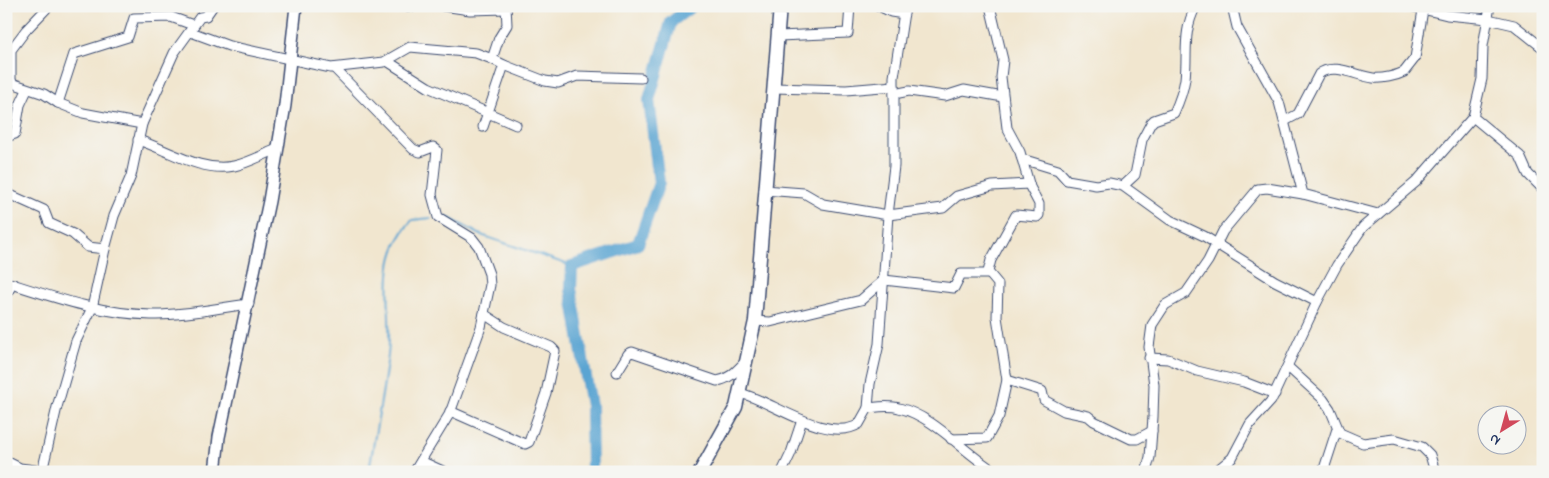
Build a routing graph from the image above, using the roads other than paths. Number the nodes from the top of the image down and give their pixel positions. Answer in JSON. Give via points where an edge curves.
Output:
{"nodes":[{"id":1,"x":49,"y":6,"type":"edge"},
{"id":2,"x":213,"y":6,"type":"edge"},
{"id":3,"x":296,"y":6,"type":"edge"},
{"id":4,"x":398,"y":6,"type":"edge"},
{"id":5,"x":432,"y":6,"type":"edge"},
{"id":6,"x":443,"y":6,"type":"edge"},
{"id":7,"x":780,"y":6,"type":"edge"},
{"id":8,"x":850,"y":6,"type":"edge"},
{"id":9,"x":879,"y":6,"type":"edge"},
{"id":10,"x":990,"y":6,"type":"edge"},
{"id":11,"x":1196,"y":6,"type":"edge"},
{"id":12,"x":1232,"y":6,"type":"edge"},
{"id":13,"x":1410,"y":6,"type":"edge"},
{"id":14,"x":1490,"y":6,"type":"edge"},
{"id":15,"x":506,"y":8,"type":"edge"},
{"id":16,"x":904,"y":10,"type":"edge"},
{"id":17,"x":1423,"y":10,"type":"junction"},
{"id":18,"x":1488,"y":19,"type":"junction"},
{"id":19,"x":192,"y":28,"type":"junction"},
{"id":20,"x":779,"y":36,"type":"junction"},
{"id":21,"x":1543,"y":48,"type":"edge"},
{"id":22,"x":492,"y":59,"type":"junction"},
{"id":23,"x":290,"y":60,"type":"junction"},
{"id":24,"x":387,"y":61,"type":"junction"},
{"id":25,"x":504,"y":65,"type":"junction"},
{"id":26,"x":334,"y":68,"type":"junction"},
{"id":27,"x":641,"y":78,"type":"dead end"},
{"id":28,"x":9,"y":82,"type":"edge"},
{"id":29,"x":774,"y":88,"type":"junction"},
{"id":30,"x":27,"y":90,"type":"junction"},
{"id":31,"x":894,"y":90,"type":"junction"},
{"id":32,"x":1003,"y":97,"type":"junction"},
{"id":33,"x":58,"y":103,"type":"junction"},
{"id":34,"x":488,"y":114,"type":"junction"},
{"id":35,"x":1473,"y":117,"type":"junction"},
{"id":36,"x":1285,"y":121,"type":"junction"},
{"id":37,"x":142,"y":124,"type":"junction"},
{"id":38,"x":516,"y":125,"type":"dead end"},
{"id":39,"x":483,"y":126,"type":"dead end"},
{"id":40,"x":6,"y":137,"type":"edge"},
{"id":41,"x":138,"y":140,"type":"junction"},
{"id":42,"x":277,"y":149,"type":"junction"},
{"id":43,"x":1022,"y":159,"type":"junction"},
{"id":44,"x":1029,"y":184,"type":"junction"},
{"id":45,"x":1123,"y":186,"type":"junction"},
{"id":46,"x":1543,"y":189,"type":"edge"},
{"id":47,"x":764,"y":190,"type":"junction"},
{"id":48,"x":6,"y":193,"type":"edge"},
{"id":49,"x":1303,"y":194,"type":"junction"},
{"id":50,"x":1378,"y":214,"type":"junction"},
{"id":51,"x":888,"y":216,"type":"junction"},
{"id":52,"x":1216,"y":244,"type":"junction"},
{"id":53,"x":105,"y":249,"type":"junction"},
{"id":54,"x":988,"y":274,"type":"junction"},
{"id":55,"x":884,"y":280,"type":"junction"},
{"id":56,"x":10,"y":283,"type":"edge"},
{"id":57,"x":6,"y":294,"type":"edge"},
{"id":58,"x":1317,"y":302,"type":"junction"},
{"id":59,"x":249,"y":304,"type":"junction"},
{"id":60,"x":92,"y":308,"type":"junction"},
{"id":61,"x":484,"y":314,"type":"junction"},
{"id":62,"x":755,"y":321,"type":"junction"},
{"id":63,"x":1149,"y":358,"type":"junction"},
{"id":64,"x":748,"y":359,"type":"junction"},
{"id":65,"x":1288,"y":367,"type":"junction"},
{"id":66,"x":617,"y":372,"type":"dead end"},
{"id":67,"x":1007,"y":380,"type":"junction"},
{"id":68,"x":740,"y":393,"type":"junction"},
{"id":69,"x":1275,"y":394,"type":"junction"},
{"id":70,"x":868,"y":408,"type":"junction"},
{"id":71,"x":450,"y":411,"type":"junction"},
{"id":72,"x":802,"y":420,"type":"junction"},
{"id":73,"x":1337,"y":429,"type":"junction"},
{"id":74,"x":1152,"y":431,"type":"junction"},
{"id":75,"x":951,"y":439,"type":"junction"},
{"id":76,"x":6,"y":461,"type":"edge"},
{"id":77,"x":421,"y":461,"type":"junction"},
{"id":78,"x":42,"y":471,"type":"edge"},
{"id":79,"x":215,"y":472,"type":"edge"},
{"id":80,"x":414,"y":472,"type":"edge"},
{"id":81,"x":445,"y":472,"type":"edge"},
{"id":82,"x":700,"y":472,"type":"edge"},
{"id":83,"x":782,"y":472,"type":"edge"},
{"id":84,"x":996,"y":472,"type":"edge"},
{"id":85,"x":1146,"y":472,"type":"edge"},
{"id":86,"x":1215,"y":472,"type":"edge"},
{"id":87,"x":1323,"y":472,"type":"edge"},
{"id":88,"x":1435,"y":472,"type":"edge"}],
"edges":[{"from":1,"to":28,"type":"street","via":[[11,50]]},
{"from":2,"to":19,"type":"street"},
{"from":3,"to":23,"type":"main road"},
{"from":4,"to":5,"type":"street"},
{"from":6,"to":15,"type":"street","via":[[470,10]]},
{"from":7,"to":20,"type":"highway"},
{"from":8,"to":20,"type":"street","via":[[848,33]]},
{"from":9,"to":16,"type":"street","via":[[894,13]]},
{"from":10,"to":32,"type":"street","via":[[1003,60]]},
{"from":11,"to":45,"type":"street","via":[[1185,38],[1182,95],[1174,113],[1151,124],[1142,140],[1136,175]]},
{"from":12,"to":36,"type":"street","via":[[1237,26],[1272,89]]},
{"from":13,"to":17,"type":"street"},
{"from":14,"to":18,"type":"street"},
{"from":15,"to":22,"type":"street","via":[[507,25],[498,38]]},
{"from":16,"to":31,"type":"street"},
{"from":17,"to":18,"type":"street"},
{"from":17,"to":36,"type":"street","via":[[1414,63],[1404,72],[1373,78],[1332,68],[1324,70],[1298,114]]},
{"from":18,"to":21,"type":"street","via":[[1516,26]]},
{"from":18,"to":35,"type":"street","via":[[1482,79]]},
{"from":19,"to":23,"type":"street","via":[[229,46]]},
{"from":19,"to":33,"type":"street","via":[[171,17],[135,17],[128,37],[74,54]]},
{"from":19,"to":37,"type":"street","via":[[169,61]]},
{"from":20,"to":29,"type":"highway"},
{"from":22,"to":24,"type":"street","via":[[476,53],[410,47]]},
{"from":22,"to":25,"type":"street"},
{"from":23,"to":26,"type":"street"},
{"from":23,"to":42,"type":"main road"},
{"from":24,"to":26,"type":"street"},
{"from":24,"to":34,"type":"street","via":[[428,87]]},
{"from":25,"to":27,"type":"street","via":[[558,83],[577,76]]},
{"from":25,"to":34,"type":"street"},
{"from":26,"to":61,"type":"street","via":[[413,149],[420,152],[432,147],[437,150],[432,195],[434,208],[443,222],[464,232],[479,247],[489,274]]},
{"from":28,"to":30,"type":"street"},
{"from":29,"to":31,"type":"street"},
{"from":29,"to":47,"type":"highway"},
{"from":30,"to":33,"type":"street","via":[[44,94]]},
{"from":30,"to":40,"type":"street","via":[[20,105],[15,134]]},
{"from":31,"to":32,"type":"street","via":[[945,96],[964,90]]},
{"from":31,"to":51,"type":"street","via":[[894,166]]},
{"from":32,"to":43,"type":"street","via":[[1007,128]]},
{"from":33,"to":37,"type":"street","via":[[92,115]]},
{"from":34,"to":38,"type":"street"},
{"from":34,"to":39,"type":"street"},
{"from":35,"to":46,"type":"street","via":[[1520,156],[1528,174]]},
{"from":35,"to":50,"type":"street","via":[[1422,176]]},
{"from":36,"to":49,"type":"street"},
{"from":37,"to":41,"type":"street"},
{"from":41,"to":42,"type":"street","via":[[196,163],[219,168],[237,166]]},
{"from":41,"to":53,"type":"street","via":[[131,176],[114,216]]},
{"from":42,"to":59,"type":"main road"},
{"from":43,"to":44,"type":"street"},
{"from":43,"to":45,"type":"street","via":[[1058,170],[1067,180]]},
{"from":44,"to":51,"type":"street","via":[[992,186],[957,196],[943,208]]},
{"from":44,"to":54,"type":"street","via":[[1039,204],[1039,215],[1016,215],[991,260]]},
{"from":45,"to":52,"type":"street","via":[[1170,220]]},
{"from":47,"to":51,"type":"street","via":[[804,193],[823,204]]},
{"from":47,"to":62,"type":"highway"},
{"from":48,"to":53,"type":"street","via":[[44,210],[48,223],[72,234],[83,245]]},
{"from":49,"to":50,"type":"street"},
{"from":49,"to":52,"type":"street","via":[[1258,189]]},
{"from":50,"to":58,"type":"street","via":[[1363,227]]},
{"from":51,"to":55,"type":"street"},
{"from":52,"to":58,"type":"street","via":[[1275,281]]},
{"from":52,"to":63,"type":"street","via":[[1186,293],[1165,305],[1158,314],[1149,337]]},
{"from":53,"to":60,"type":"street"},
{"from":54,"to":55,"type":"street","via":[[961,274],[954,288]]},
{"from":54,"to":67,"type":"street","via":[[998,284],[996,312]]},
{"from":55,"to":62,"type":"street","via":[[861,300],[770,322]]},
{"from":55,"to":70,"type":"street","via":[[879,344]]},
{"from":56,"to":57,"type":"street"},
{"from":56,"to":60,"type":"street"},
{"from":58,"to":65,"type":"street"},
{"from":59,"to":60,"type":"street","via":[[152,316]]},
{"from":59,"to":79,"type":"main road"},
{"from":60,"to":78,"type":"street","via":[[76,341]]},
{"from":61,"to":71,"type":"street"},
{"from":61,"to":71,"type":"street","via":[[556,351],[544,402],[527,444]]},
{"from":62,"to":64,"type":"highway"},
{"from":63,"to":69,"type":"street","via":[[1168,360],[1191,370],[1244,382]]},
{"from":63,"to":74,"type":"street","via":[[1154,384]]},
{"from":64,"to":66,"type":"street","via":[[725,380],[716,381],[635,352],[628,354]]},
{"from":64,"to":68,"type":"highway"},
{"from":65,"to":69,"type":"street"},
{"from":65,"to":73,"type":"street","via":[[1323,398]]},
{"from":67,"to":74,"type":"street","via":[[1042,392],[1044,400],[1060,410],[1088,416],[1094,422],[1131,438],[1137,439]]},
{"from":67,"to":75,"type":"street","via":[[1000,411],[989,436]]},
{"from":68,"to":72,"type":"street"},
{"from":68,"to":82,"type":"highway","via":[[736,408]]},
{"from":69,"to":86,"type":"street","via":[[1250,424],[1232,458]]},
{"from":70,"to":72,"type":"street","via":[[859,424],[849,429]]},
{"from":70,"to":75,"type":"street","via":[[907,410]]},
{"from":71,"to":77,"type":"street"},
{"from":72,"to":83,"type":"street"},
{"from":73,"to":87,"type":"street"},
{"from":73,"to":88,"type":"street","via":[[1364,443],[1394,439],[1422,447],[1430,455]]},
{"from":74,"to":85,"type":"street"},
{"from":75,"to":84,"type":"street"},
{"from":76,"to":78,"type":"street","via":[[20,468]]},
{"from":77,"to":80,"type":"street"},
{"from":77,"to":81,"type":"street"}]}
